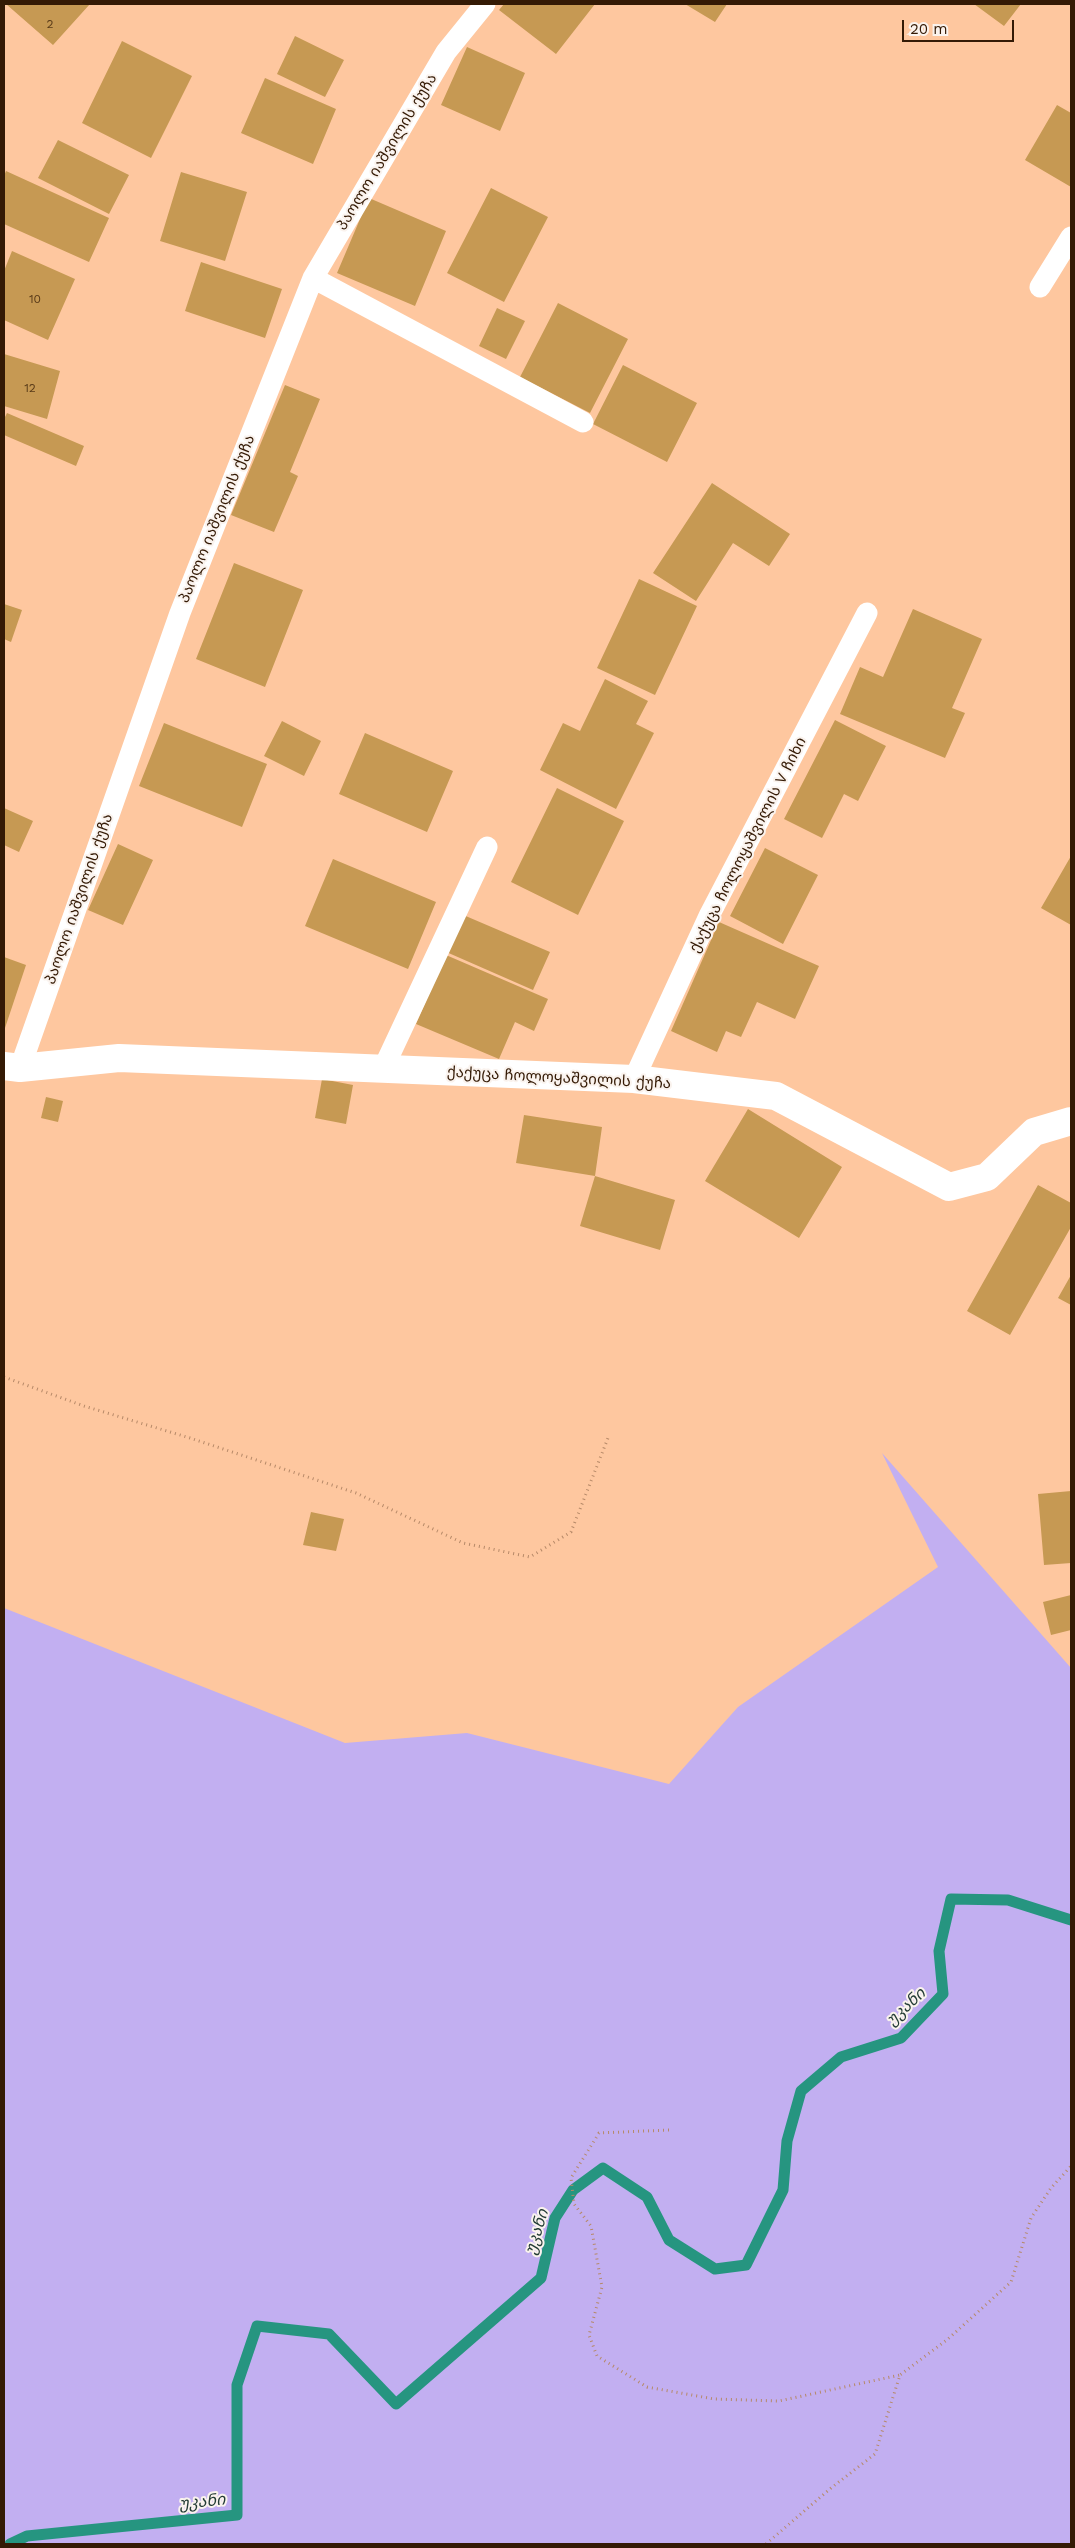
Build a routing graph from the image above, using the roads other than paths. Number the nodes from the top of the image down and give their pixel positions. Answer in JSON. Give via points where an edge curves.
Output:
{"nodes":[{"id":1,"x":486,"y":4,"type":"edge"},
{"id":2,"x":1071,"y":237,"type":"edge"},
{"id":3,"x":313,"y":278,"type":"junction"},
{"id":4,"x":1040,"y":287,"type":"dead end"},
{"id":5,"x":583,"y":422,"type":"dead end"},
{"id":6,"x":867,"y":613,"type":"dead end"},
{"id":7,"x":487,"y":847,"type":"dead end"},
{"id":8,"x":12,"y":1067,"type":"edge"},
{"id":9,"x":383,"y":1070,"type":"junction"},
{"id":10,"x":634,"y":1079,"type":"junction"},
{"id":11,"x":1071,"y":1121,"type":"edge"}],
"edges":[{"from":1,"to":3,"type":"lane","name":"პაოლო იაშვილის ქუჩა","via":[[446,52]]},
{"from":2,"to":4,"type":"lane"},
{"from":3,"to":5,"type":"lane"},
{"from":3,"to":8,"type":"lane","name":"პაოლო იაშვილის ქუჩა","via":[[180,612]]},
{"from":6,"to":10,"type":"lane","name":"ქაქუცა ჩოლოყაშვილის V ჩიხი","via":[[710,914]]},
{"from":7,"to":9,"type":"lane"},
{"from":8,"to":9,"type":"street","name":"ქაქუცა ჩოლოყაშვილის ქუჩა","via":[[119,1058]]},
{"from":9,"to":10,"type":"street","name":"ქაქუცა ჩოლოყაშვილის ქუჩა"},
{"from":10,"to":11,"type":"street","name":"ქაქუცა ჩოლოყაშვილის ქუჩა","via":[[776,1096],[949,1187],[987,1178],[1034,1132]]}]}
